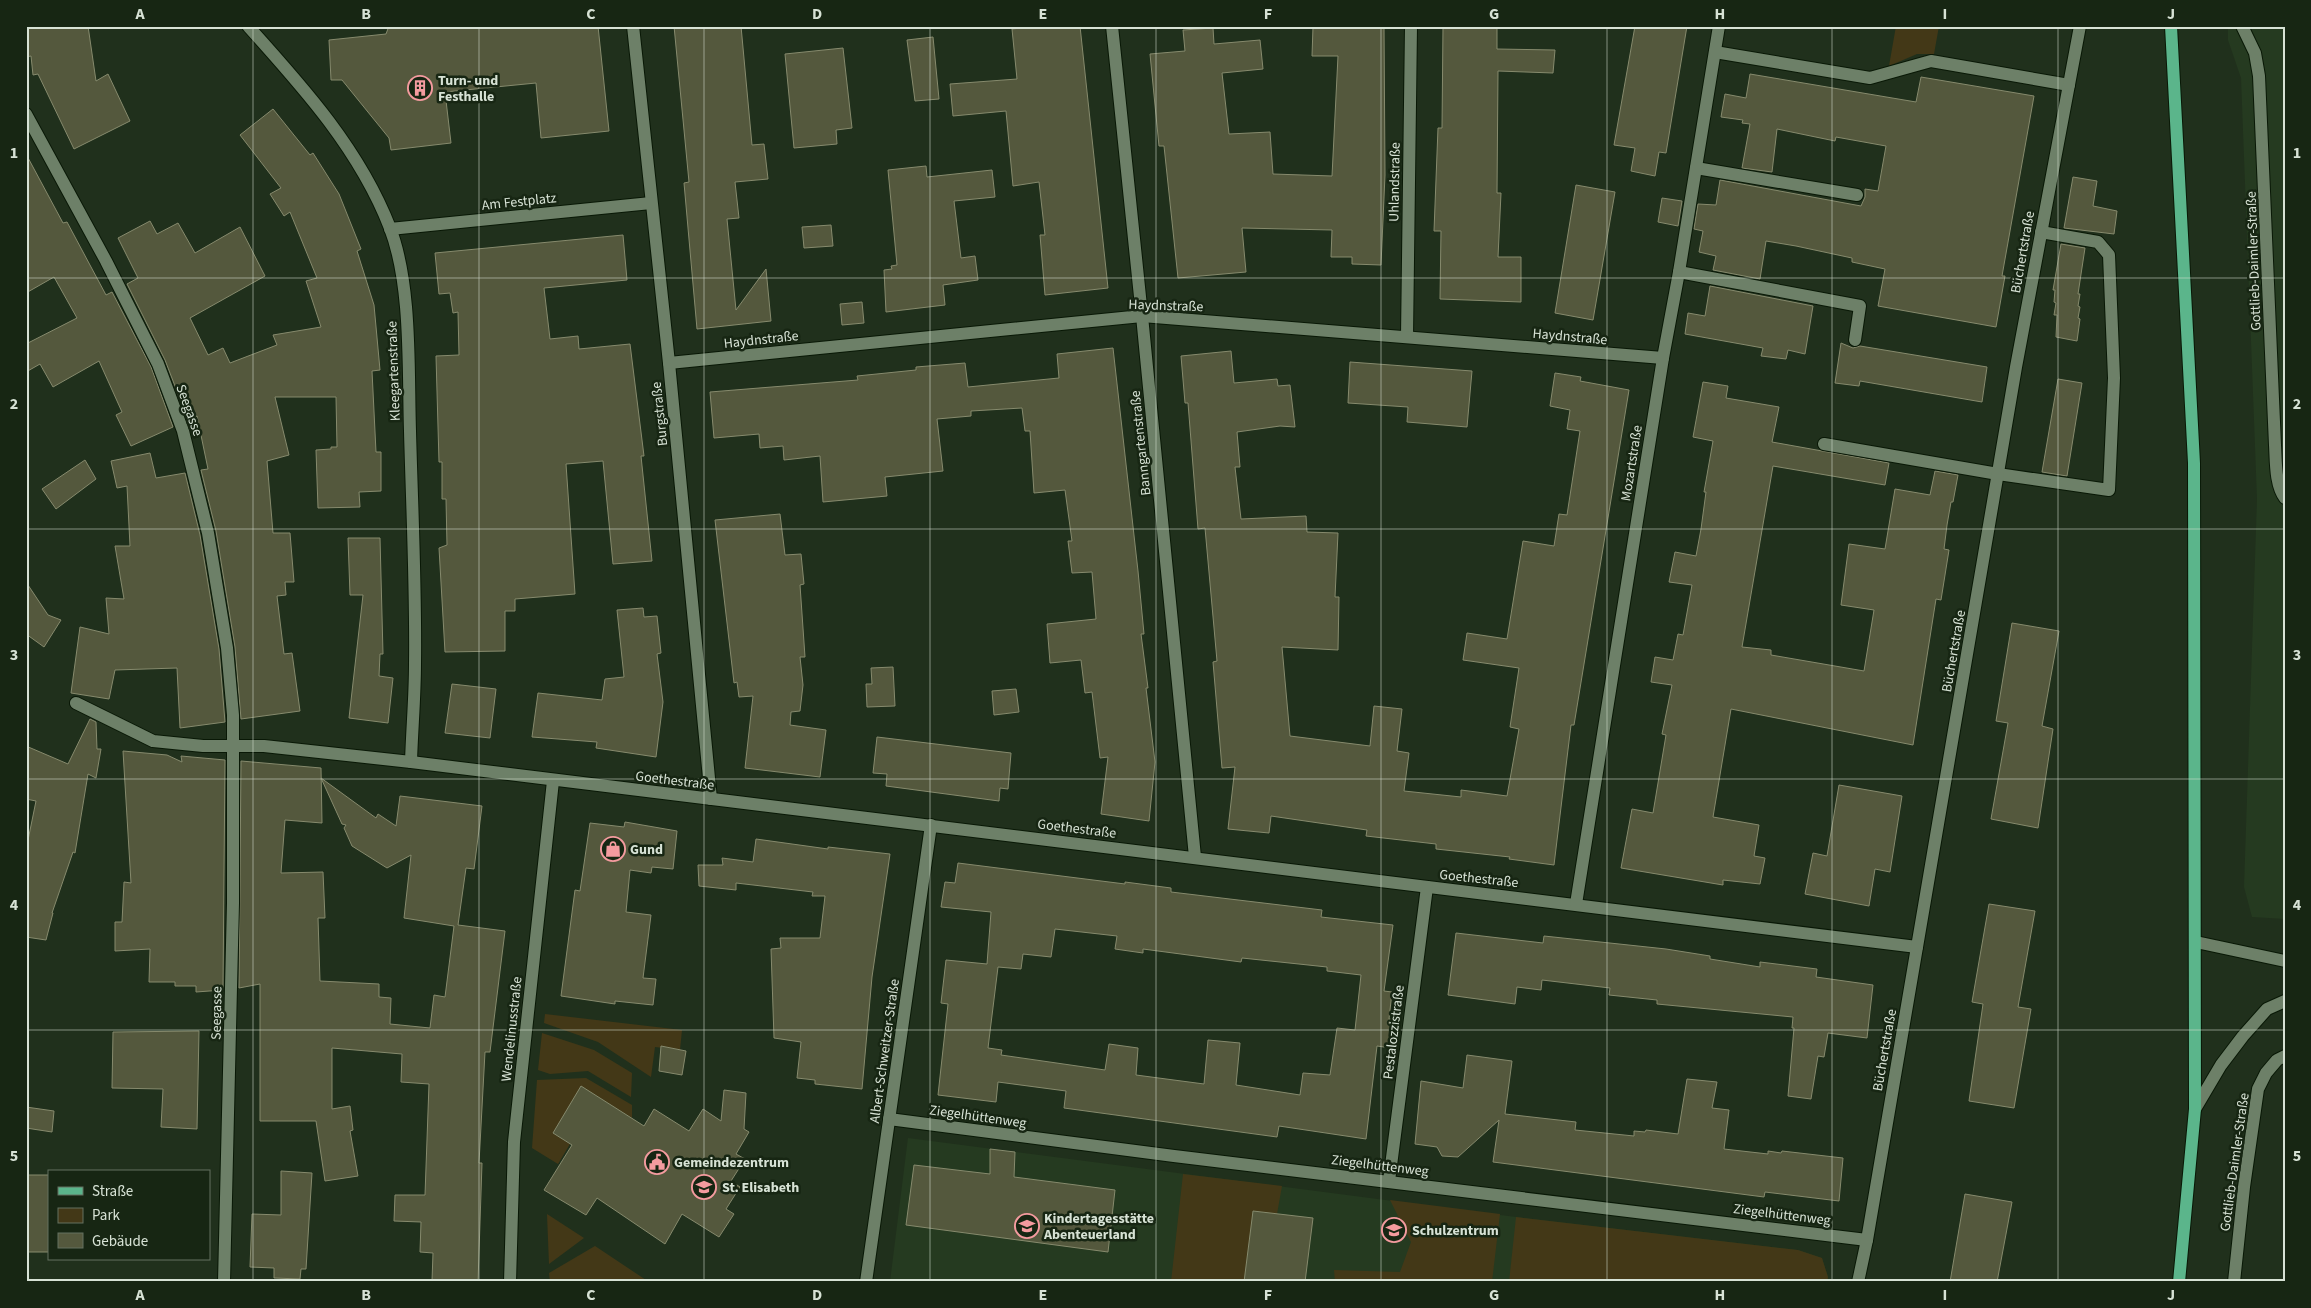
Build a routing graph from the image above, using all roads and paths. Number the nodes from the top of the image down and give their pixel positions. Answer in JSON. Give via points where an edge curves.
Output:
{"nodes":[{"id":1,"x":248,"y":26,"type":"edge"},
{"id":2,"x":633,"y":26,"type":"edge"},
{"id":3,"x":1112,"y":26,"type":"edge"},
{"id":4,"x":1411,"y":26,"type":"edge"},
{"id":5,"x":1719,"y":26,"type":"edge"},
{"id":6,"x":2080,"y":26,"type":"edge"},
{"id":7,"x":2170,"y":26,"type":"edge"},
{"id":8,"x":2242,"y":26,"type":"edge"},
{"id":9,"x":1715,"y":52,"type":"junction"},
{"id":10,"x":2069,"y":85,"type":"junction"},
{"id":11,"x":26,"y":114,"type":"edge"},
{"id":12,"x":1696,"y":168,"type":"junction"},
{"id":13,"x":1857,"y":195,"type":"dead end"},
{"id":14,"x":651,"y":203,"type":"junction"},
{"id":15,"x":390,"y":228,"type":"junction"},
{"id":16,"x":2040,"y":232,"type":"junction"},
{"id":17,"x":1679,"y":272,"type":"junction"},
{"id":18,"x":1142,"y":316,"type":"junction"},
{"id":19,"x":1407,"y":338,"type":"junction"},
{"id":20,"x":1855,"y":340,"type":"dead end"},
{"id":21,"x":1663,"y":358,"type":"junction"},
{"id":22,"x":669,"y":363,"type":"junction"},
{"id":23,"x":1824,"y":444,"type":"dead end"},
{"id":24,"x":1998,"y":474,"type":"junction"},
{"id":25,"x":2281,"y":474,"type":"edge"},
{"id":26,"x":2285,"y":498,"type":"edge"},
{"id":27,"x":76,"y":704,"type":"dead end"},
{"id":28,"x":233,"y":745,"type":"junction"},
{"id":29,"x":411,"y":762,"type":"junction"},
{"id":30,"x":553,"y":781,"type":"junction"},
{"id":31,"x":712,"y":799,"type":"junction"},
{"id":32,"x":931,"y":825,"type":"junction"},
{"id":33,"x":1195,"y":858,"type":"junction"},
{"id":34,"x":1427,"y":888,"type":"junction"},
{"id":35,"x":1576,"y":904,"type":"junction"},
{"id":36,"x":2196,"y":942,"type":"junction"},
{"id":37,"x":1917,"y":947,"type":"junction"},
{"id":38,"x":2285,"y":961,"type":"edge"},
{"id":39,"x":2285,"y":1001,"type":"edge"},
{"id":40,"x":2285,"y":1056,"type":"edge"},
{"id":41,"x":2195,"y":1109,"type":"junction"},
{"id":42,"x":889,"y":1119,"type":"junction"},
{"id":43,"x":1389,"y":1181,"type":"junction"},
{"id":44,"x":1868,"y":1240,"type":"junction"},
{"id":45,"x":224,"y":1282,"type":"edge"},
{"id":46,"x":510,"y":1282,"type":"edge"},
{"id":47,"x":866,"y":1282,"type":"edge"},
{"id":48,"x":1858,"y":1282,"type":"edge"},
{"id":49,"x":2180,"y":1282,"type":"edge"},
{"id":50,"x":2234,"y":1282,"type":"edge"}],
"edges":[{"from":1,"to":15,"type":"street","name":"Kleegartenstraße","via":[[304,88],[342,139],[367,180]]},
{"from":2,"to":14,"type":"street","name":"Burgstraße"},
{"from":3,"to":18,"type":"street","name":"Banngartenstraße"},
{"from":4,"to":19,"type":"street","name":"Uhlandstraße"},
{"from":5,"to":9,"type":"street","name":"Mozartstraße"},
{"from":6,"to":10,"type":"street","name":"Büchertstraße"},
{"from":7,"to":36,"type":"main road","via":[[2194,463]]},
{"from":8,"to":25,"type":"street","name":"Gottlieb-Daimler-Straße","via":[[2255,53],[2259,71]]},
{"from":9,"to":10,"type":"street","via":[[1870,78],[1931,61]]},
{"from":9,"to":12,"type":"street","name":"Mozartstraße"},
{"from":10,"to":16,"type":"street","name":"Büchertstraße"},
{"from":11,"to":28,"type":"street","name":"Seegasse","via":[[158,364],[183,431],[208,533],[227,648]]},
{"from":12,"to":13,"type":"street"},
{"from":12,"to":17,"type":"street","name":"Mozartstraße"},
{"from":14,"to":15,"type":"street","name":"Am Festplatz"},
{"from":14,"to":22,"type":"street","name":"Burgstraße"},
{"from":15,"to":29,"type":"street","name":"Kleegartenstraße","via":[[402,270],[408,341],[415,664]]},
{"from":16,"to":24,"type":"street","name":"Büchertstraße"},
{"from":16,"to":24,"type":"street","via":[[2098,242],[2109,255],[2114,378],[2109,490]]},
{"from":17,"to":20,"type":"street","via":[[1860,306]]},
{"from":17,"to":21,"type":"street","name":"Mozartstraße"},
{"from":18,"to":19,"type":"street","name":"Haydnstraße"},
{"from":18,"to":22,"type":"street","name":"Haydnstraße"},
{"from":18,"to":33,"type":"street","name":"Banngartenstraße"},
{"from":19,"to":21,"type":"street","name":"Haydnstraße"},
{"from":21,"to":35,"type":"street","name":"Mozartstraße"},
{"from":22,"to":31,"type":"street","name":"Burgstraße"},
{"from":23,"to":24,"type":"street"},
{"from":24,"to":37,"type":"street","name":"Büchertstraße"},
{"from":25,"to":26,"type":"street","name":"Gottlieb-Daimler-Straße"},
{"from":27,"to":28,"type":"street","via":[[152,741]]},
{"from":28,"to":29,"type":"street","name":"Goethestraße"},
{"from":28,"to":45,"type":"street","name":"Seegasse","via":[[233,913]]},
{"from":29,"to":30,"type":"street","name":"Goethestraße"},
{"from":30,"to":31,"type":"street","name":"Goethestraße"},
{"from":30,"to":46,"type":"street","name":"Wendelinusstraße","via":[[514,1142]]},
{"from":31,"to":32,"type":"street","name":"Goethestraße"},
{"from":32,"to":33,"type":"street","name":"Goethestraße"},
{"from":32,"to":42,"type":"street","name":"Albert-Schweitzer-Straße"},
{"from":33,"to":34,"type":"street","name":"Goethestraße"},
{"from":34,"to":35,"type":"street","name":"Goethestraße"},
{"from":34,"to":43,"type":"street","name":"Pestalozzistraße"},
{"from":35,"to":37,"type":"street","name":"Goethestraße"},
{"from":36,"to":38,"type":"street"},
{"from":36,"to":41,"type":"main road"},
{"from":37,"to":44,"type":"street","name":"Büchertstraße"},
{"from":39,"to":41,"type":"street","via":[[2267,1010],[2243,1036]]},
{"from":40,"to":50,"type":"street","name":"Gottlieb-Daimler-Straße","via":[[2266,1073],[2258,1089]]},
{"from":41,"to":49,"type":"main road"},
{"from":42,"to":43,"type":"street","name":"Ziegelhüttenweg"},
{"from":42,"to":47,"type":"street","name":"Albert-Schweitzer-Straße"},
{"from":43,"to":44,"type":"street","name":"Ziegelhüttenweg"},
{"from":44,"to":48,"type":"street","name":"Büchertstraße"}]}
